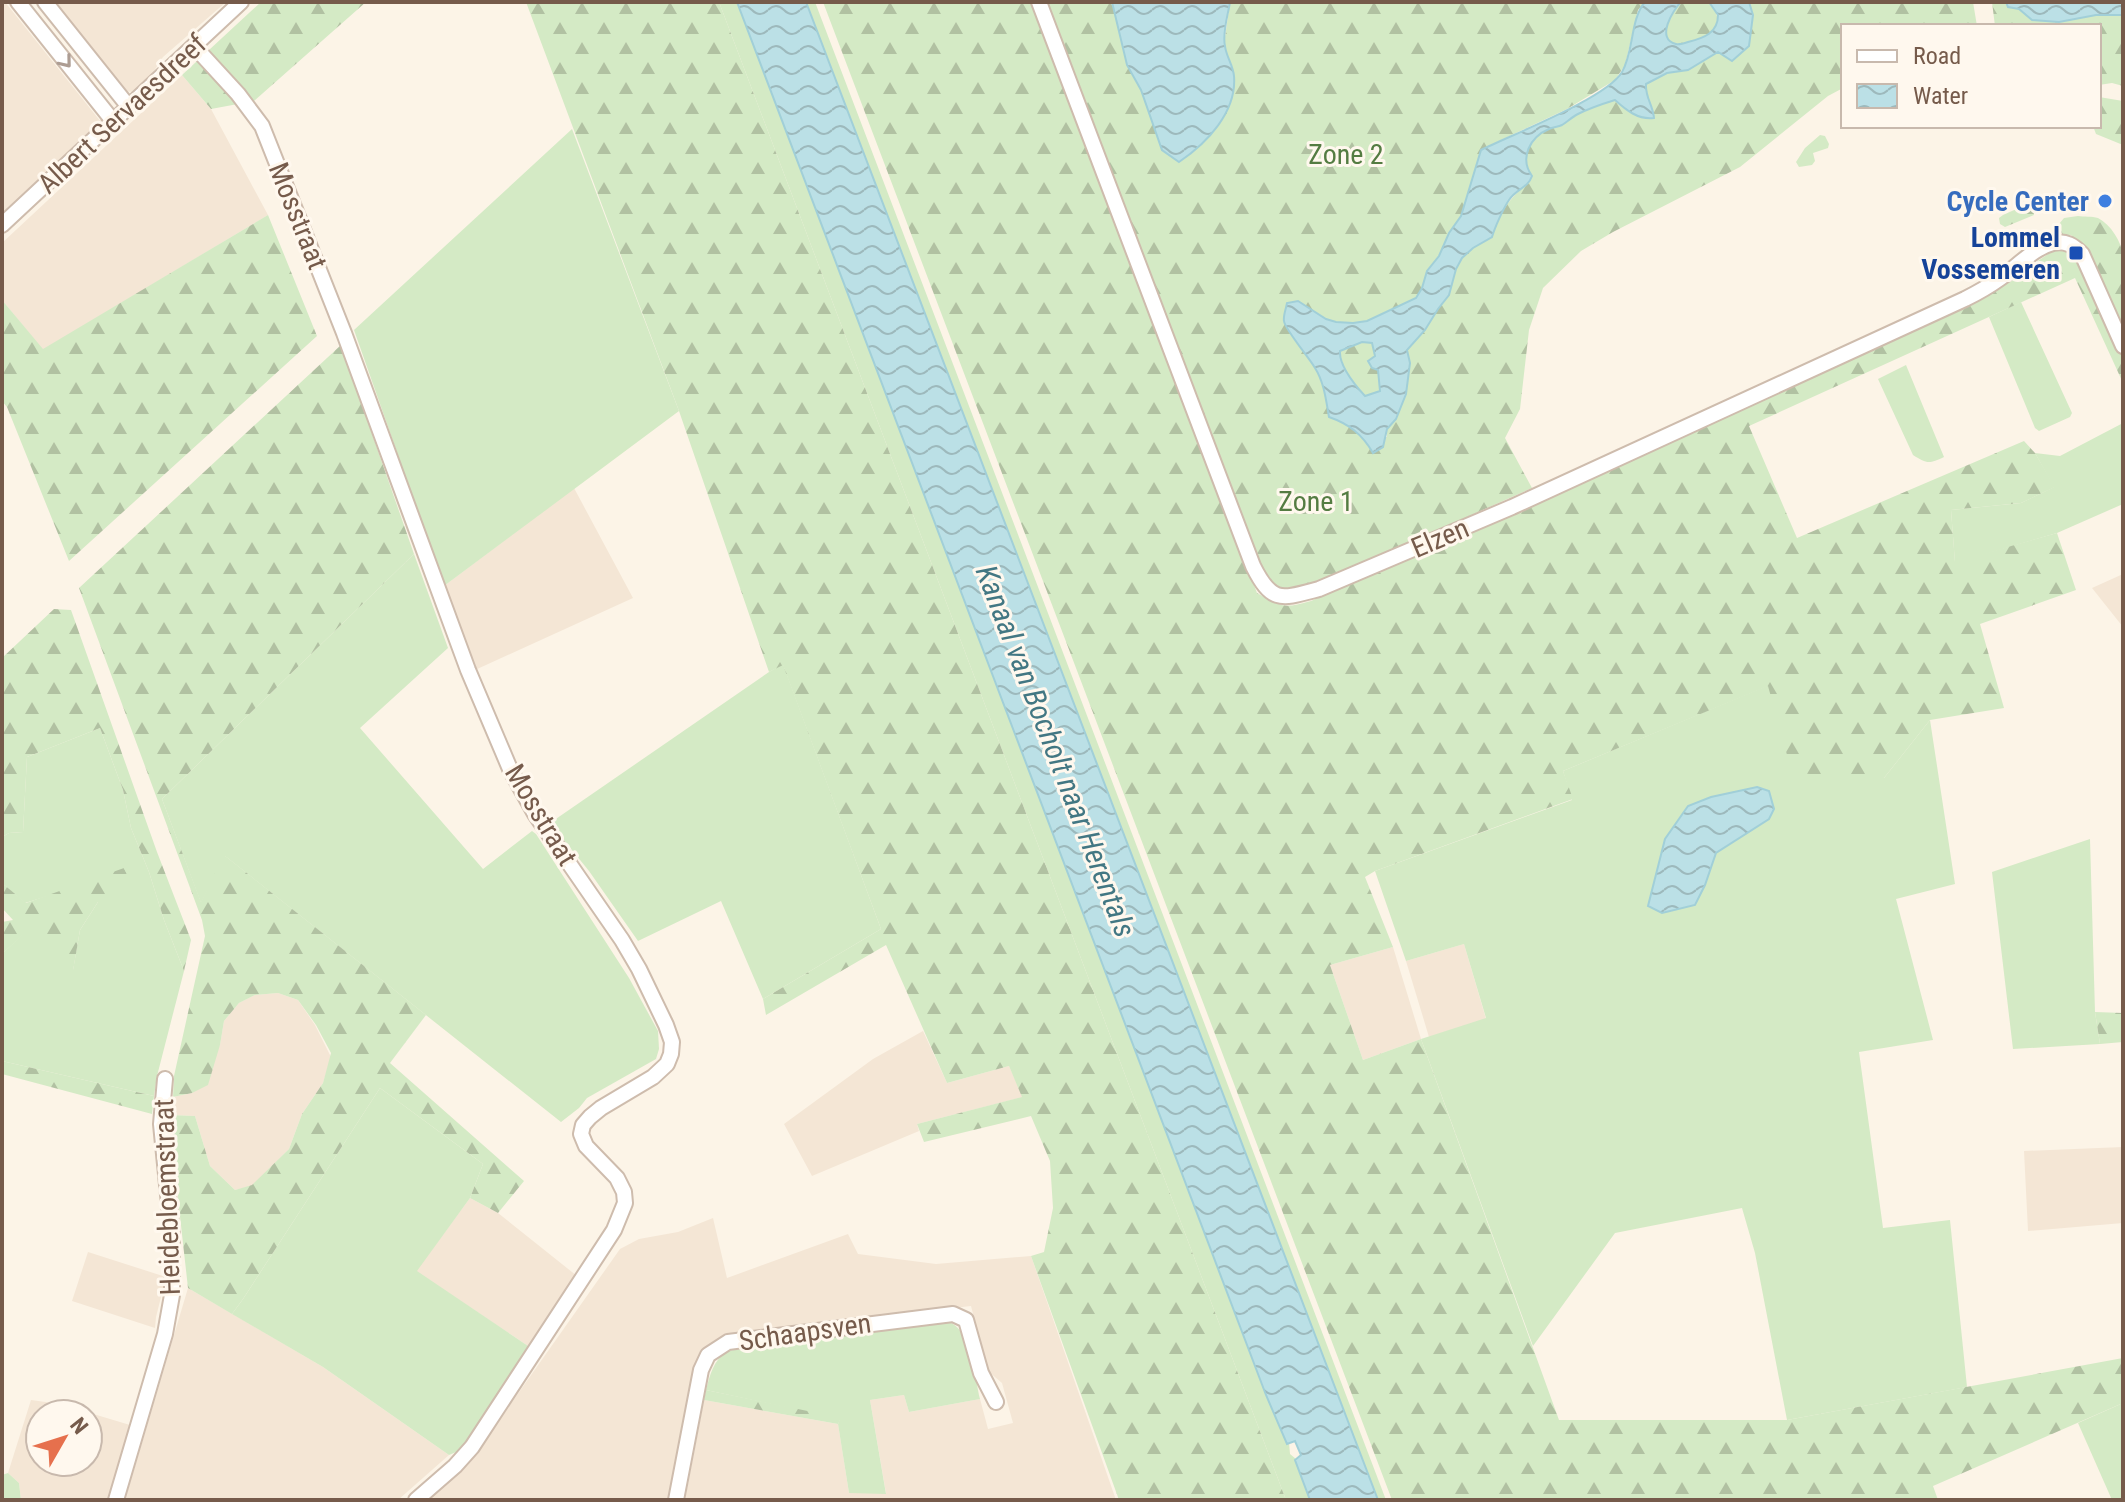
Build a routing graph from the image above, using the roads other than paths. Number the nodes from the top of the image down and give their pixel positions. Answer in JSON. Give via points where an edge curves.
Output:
{"nodes":[{"id":1,"x":18,"y":2,"type":"edge"},
{"id":2,"x":45,"y":2,"type":"edge"},
{"id":3,"x":241,"y":2,"type":"edge"},
{"id":4,"x":1039,"y":2,"type":"edge"},
{"id":5,"x":194,"y":46,"type":"junction"},
{"id":6,"x":129,"y":107,"type":"junction"},
{"id":7,"x":113,"y":121,"type":"junction"},
{"id":8,"x":2,"y":225,"type":"edge"},
{"id":9,"x":2123,"y":346,"type":"edge"},
{"id":10,"x":165,"y":1079,"type":"dead end"},
{"id":11,"x":996,"y":1402,"type":"dead end"},
{"id":12,"x":116,"y":1500,"type":"edge"},
{"id":13,"x":416,"y":1500,"type":"edge"},
{"id":14,"x":676,"y":1500,"type":"edge"}],
"edges":[{"from":1,"to":7,"type":"street","one_way":true},
{"from":2,"to":6,"type":"street"},
{"from":3,"to":5,"type":"street","name":"Albert Servaesdreef"},
{"from":4,"to":9,"type":"street","name":"Elzen","via":[[1253,566],[1272,593],[1285,596],[1319,589],[1512,507],[1965,299],[2053,243],[2072,245],[2082,254]]},
{"from":5,"to":6,"type":"street","name":"Albert Servaesdreef"},
{"from":5,"to":13,"type":"street","name":"Mosstraat","via":[[262,126],[510,769],[622,940],[672,1042],[661,1070],[583,1125],[586,1146],[624,1192],[614,1230],[472,1447]]},
{"from":6,"to":7,"type":"street","name":"Albert Servaesdreef"},
{"from":7,"to":8,"type":"street","name":"Albert Servaesdreef"},
{"from":10,"to":12,"type":"street","name":"Heidebloemstraat","via":[[161,1124],[172,1295]]},
{"from":11,"to":14,"type":"street","name":"Schaapsven","via":[[981,1373],[966,1320],[953,1314],[728,1342],[708,1355],[701,1370]]}]}
